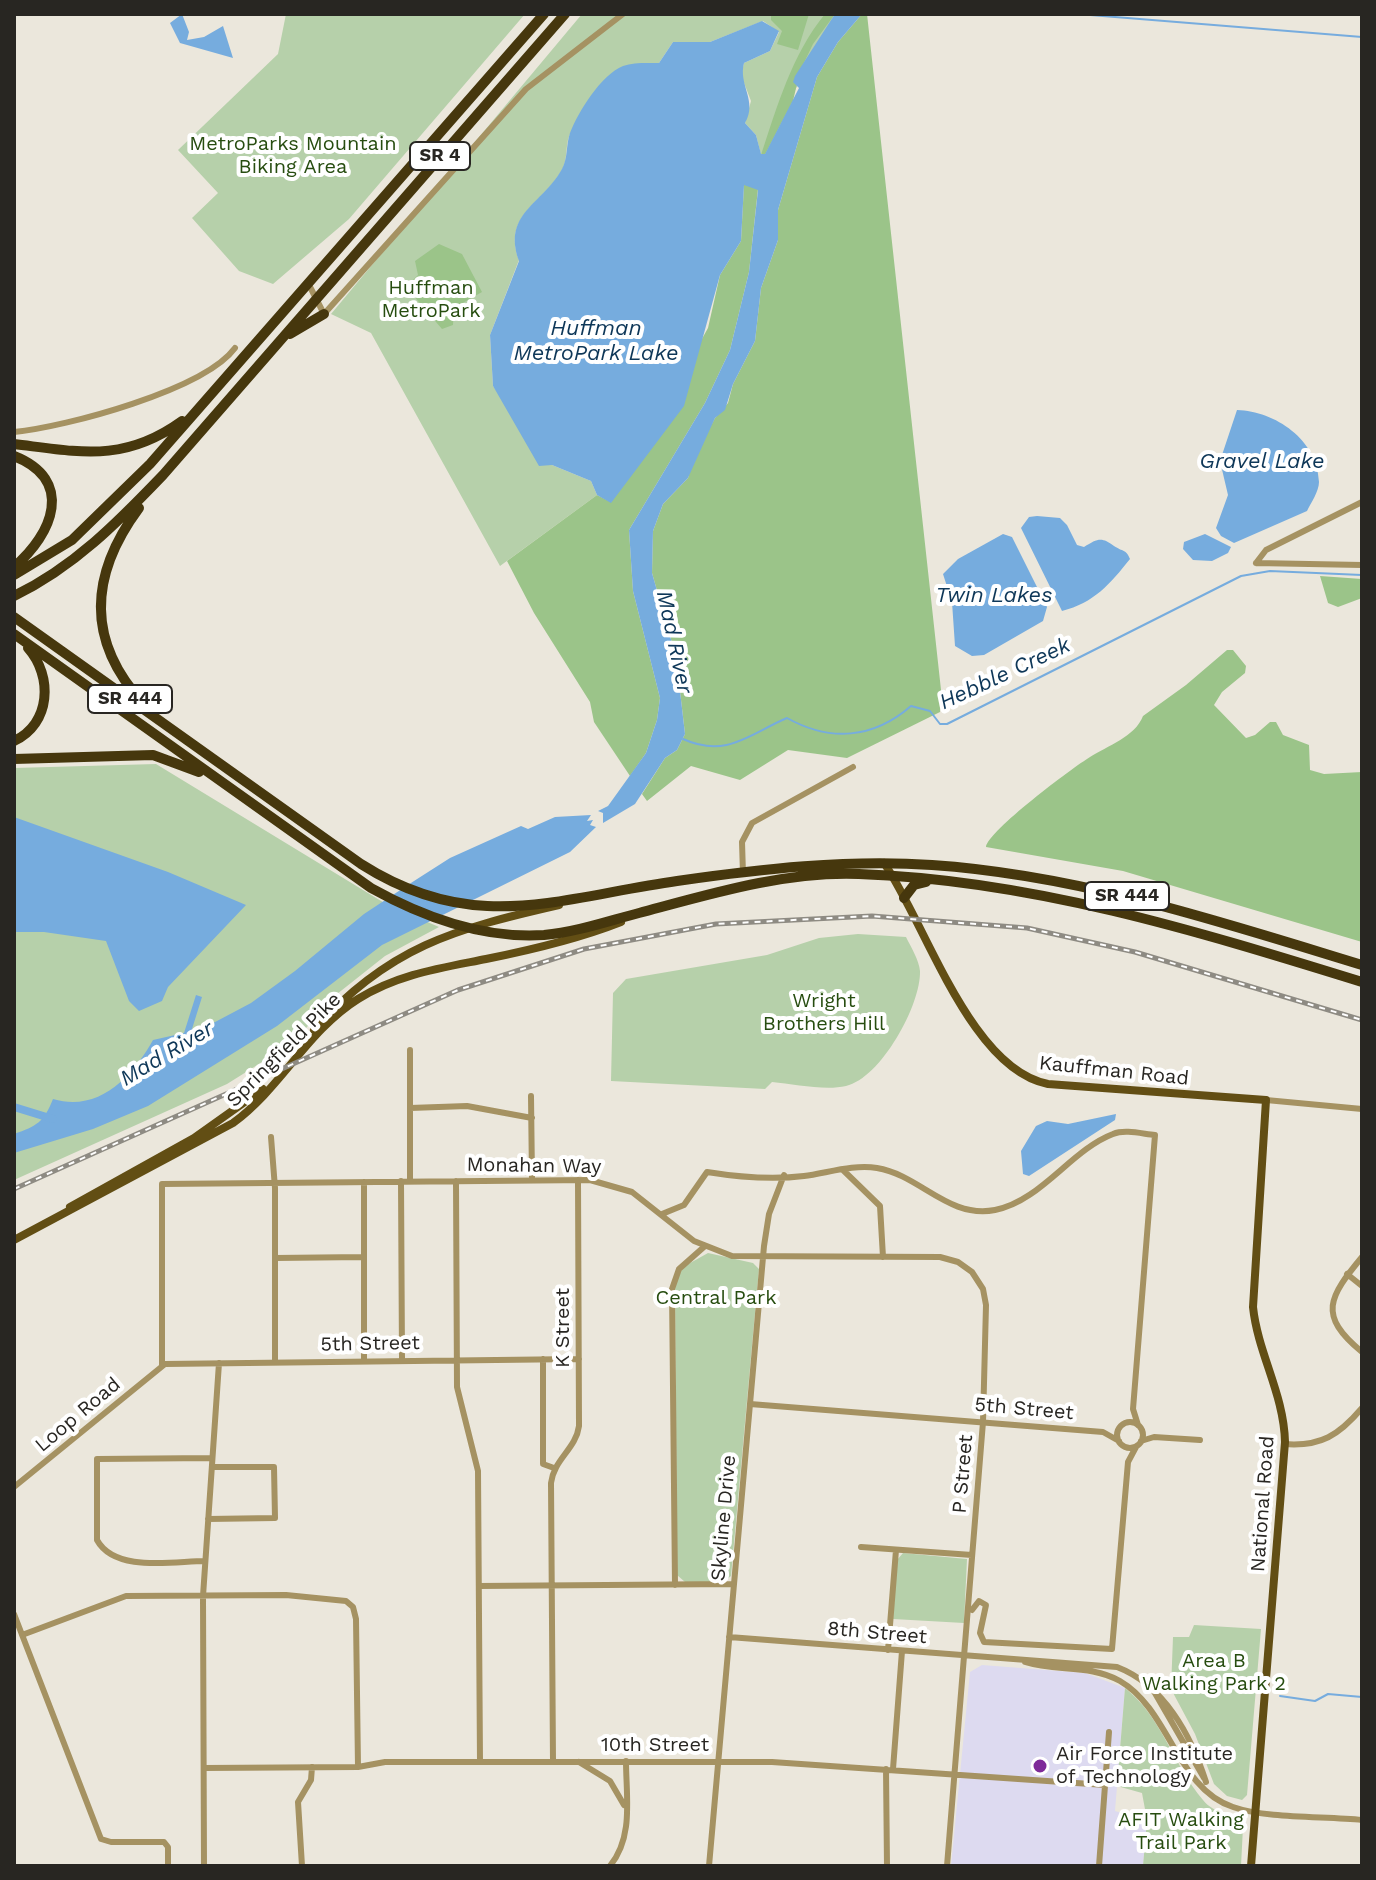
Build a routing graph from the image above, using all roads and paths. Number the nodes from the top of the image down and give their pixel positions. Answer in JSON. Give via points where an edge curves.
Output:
{"nodes":[{"id":1,"x":544,"y":14,"type":"edge"},
{"id":2,"x":565,"y":14,"type":"edge"},
{"id":3,"x":623,"y":14,"type":"edge"},
{"id":4,"x":308,"y":283,"type":"junction"},
{"id":5,"x":316,"y":298,"type":"junction"},
{"id":6,"x":324,"y":314,"type":"junction"},
{"id":7,"x":278,"y":341,"type":"junction"},
{"id":8,"x":235,"y":348,"type":"dead end"},
{"id":9,"x":197,"y":410,"type":"junction"},
{"id":10,"x":14,"y":432,"type":"edge"},
{"id":11,"x":14,"y":444,"type":"edge"},
{"id":12,"x":14,"y":456,"type":"edge"},
{"id":13,"x":163,"y":475,"type":"junction"},
{"id":14,"x":1362,"y":502,"type":"edge"},
{"id":15,"x":1362,"y":565,"type":"edge"},
{"id":16,"x":14,"y":567,"type":"edge"},
{"id":17,"x":14,"y":575,"type":"edge"},
{"id":18,"x":14,"y":596,"type":"edge"},
{"id":19,"x":14,"y":617,"type":"edge"},
{"id":20,"x":14,"y":635,"type":"edge"},
{"id":21,"x":155,"y":717,"type":"junction"},
{"id":22,"x":14,"y":741,"type":"edge"},
{"id":23,"x":14,"y":759,"type":"edge"},
{"id":24,"x":853,"y":767,"type":"dead end"},
{"id":25,"x":229,"y":788,"type":"junction"},
{"id":26,"x":884,"y":863,"type":"junction"},
{"id":27,"x":743,"y":874,"type":"junction"},
{"id":28,"x":893,"y":876,"type":"junction"},
{"id":29,"x":658,"y":884,"type":"junction"},
{"id":30,"x":1008,"y":889,"type":"junction"},
{"id":31,"x":904,"y":898,"type":"junction"},
{"id":32,"x":679,"y":902,"type":"junction"},
{"id":33,"x":1362,"y":965,"type":"edge"},
{"id":34,"x":1362,"y":982,"type":"edge"},
{"id":35,"x":410,"y":1050,"type":"dead end"},
{"id":36,"x":531,"y":1096,"type":"dead end"},
{"id":37,"x":1266,"y":1100,"type":"junction"},
{"id":38,"x":410,"y":1108,"type":"junction"},
{"id":39,"x":1362,"y":1109,"type":"edge"},
{"id":40,"x":532,"y":1118,"type":"junction"},
{"id":41,"x":271,"y":1137,"type":"dead end"},
{"id":42,"x":843,"y":1170,"type":"junction"},
{"id":43,"x":784,"y":1175,"type":"junction"},
{"id":44,"x":532,"y":1180,"type":"junction"},
{"id":45,"x":578,"y":1180,"type":"junction"},
{"id":46,"x":401,"y":1181,"type":"junction"},
{"id":47,"x":410,"y":1181,"type":"junction"},
{"id":48,"x":456,"y":1181,"type":"junction"},
{"id":49,"x":364,"y":1182,"type":"junction"},
{"id":50,"x":274,"y":1183,"type":"junction"},
{"id":51,"x":62,"y":1214,"type":"junction"},
{"id":52,"x":662,"y":1214,"type":"junction"},
{"id":53,"x":14,"y":1240,"type":"edge"},
{"id":54,"x":705,"y":1246,"type":"junction"},
{"id":55,"x":364,"y":1257,"type":"junction"},
{"id":56,"x":883,"y":1257,"type":"junction"},
{"id":57,"x":1362,"y":1257,"type":"edge"},
{"id":58,"x":275,"y":1258,"type":"junction"},
{"id":59,"x":763,"y":1258,"type":"junction"},
{"id":60,"x":1347,"y":1274,"type":"junction"},
{"id":61,"x":1362,"y":1286,"type":"edge"},
{"id":62,"x":1362,"y":1352,"type":"edge"},
{"id":63,"x":543,"y":1359,"type":"junction"},
{"id":64,"x":579,"y":1359,"type":"junction"},
{"id":65,"x":364,"y":1360,"type":"junction"},
{"id":66,"x":402,"y":1360,"type":"junction"},
{"id":67,"x":457,"y":1360,"type":"junction"},
{"id":68,"x":275,"y":1361,"type":"junction"},
{"id":69,"x":219,"y":1363,"type":"junction"},
{"id":70,"x":162,"y":1365,"type":"junction"},
{"id":71,"x":750,"y":1404,"type":"junction"},
{"id":72,"x":1362,"y":1408,"type":"edge"},
{"id":73,"x":1133,"y":1409,"type":"junction"},
{"id":74,"x":983,"y":1422,"type":"junction"},
{"id":75,"x":1122,"y":1426,"type":"junction"},
{"id":76,"x":1140,"y":1427,"type":"junction"},
{"id":77,"x":1103,"y":1432,"type":"junction"},
{"id":78,"x":1154,"y":1437,"type":"junction"},
{"id":79,"x":1200,"y":1440,"type":"dead end"},
{"id":80,"x":1122,"y":1443,"type":"junction"},
{"id":81,"x":1138,"y":1444,"type":"junction"},
{"id":82,"x":1284,"y":1444,"type":"junction"},
{"id":83,"x":212,"y":1458,"type":"junction"},
{"id":84,"x":1128,"y":1462,"type":"junction"},
{"id":85,"x":212,"y":1467,"type":"junction"},
{"id":86,"x":554,"y":1468,"type":"junction"},
{"id":87,"x":14,"y":1487,"type":"edge"},
{"id":88,"x":208,"y":1519,"type":"junction"},
{"id":89,"x":861,"y":1547,"type":"dead end"},
{"id":90,"x":896,"y":1550,"type":"junction"},
{"id":91,"x":972,"y":1555,"type":"junction"},
{"id":92,"x":205,"y":1561,"type":"junction"},
{"id":93,"x":733,"y":1584,"type":"junction"},
{"id":94,"x":675,"y":1585,"type":"junction"},
{"id":95,"x":479,"y":1586,"type":"junction"},
{"id":96,"x":551,"y":1586,"type":"junction"},
{"id":97,"x":203,"y":1596,"type":"junction"},
{"id":98,"x":14,"y":1614,"type":"edge"},
{"id":99,"x":969,"y":1617,"type":"junction"},
{"id":100,"x":22,"y":1635,"type":"junction"},
{"id":101,"x":729,"y":1637,"type":"junction"},
{"id":102,"x":888,"y":1650,"type":"junction"},
{"id":103,"x":902,"y":1651,"type":"junction"},
{"id":104,"x":966,"y":1656,"type":"junction"},
{"id":105,"x":1022,"y":1661,"type":"junction"},
{"id":106,"x":1109,"y":1732,"type":"dead end"},
{"id":107,"x":553,"y":1761,"type":"junction"},
{"id":108,"x":576,"y":1761,"type":"junction"},
{"id":109,"x":626,"y":1761,"type":"junction"},
{"id":110,"x":717,"y":1761,"type":"junction"},
{"id":111,"x":480,"y":1762,"type":"junction"},
{"id":112,"x":312,"y":1767,"type":"junction"},
{"id":113,"x":358,"y":1767,"type":"junction"},
{"id":114,"x":204,"y":1768,"type":"junction"},
{"id":115,"x":890,"y":1769,"type":"junction"},
{"id":116,"x":955,"y":1775,"type":"junction"},
{"id":117,"x":1105,"y":1785,"type":"junction"},
{"id":118,"x":1212,"y":1795,"type":"junction"},
{"id":119,"x":1256,"y":1811,"type":"junction"},
{"id":120,"x":626,"y":1812,"type":"junction"},
{"id":121,"x":1362,"y":1820,"type":"edge"},
{"id":122,"x":168,"y":1866,"type":"edge"},
{"id":123,"x":204,"y":1866,"type":"edge"},
{"id":124,"x":302,"y":1866,"type":"edge"},
{"id":125,"x":610,"y":1866,"type":"edge"},
{"id":126,"x":709,"y":1866,"type":"edge"},
{"id":127,"x":887,"y":1866,"type":"edge"},
{"id":128,"x":947,"y":1866,"type":"edge"},
{"id":129,"x":1099,"y":1866,"type":"edge"},
{"id":130,"x":1251,"y":1866,"type":"edge"}],
"edges":[{"from":1,"to":4,"type":"highway","number":"SR 4"},
{"from":2,"to":5,"type":"highway","number":"SR 4"},
{"from":3,"to":6,"type":"street","via":[[526,89]]},
{"from":4,"to":5,"type":"street"},
{"from":4,"to":9,"type":"highway","number":"SR 4"},
{"from":5,"to":6,"type":"street"},
{"from":5,"to":7,"type":"highway","number":"SR 4"},
{"from":6,"to":7,"type":"highway"},
{"from":7,"to":13,"type":"highway","number":"SR 4"},
{"from":8,"to":10,"type":"street","via":[[194,379],[67,425]]},
{"from":9,"to":11,"type":"highway","via":[[147,442],[107,454]]},
{"from":9,"to":17,"type":"highway","number":"SR 4","via":[[80,533]]},
{"from":12,"to":16,"type":"highway","via":[[41,473],[53,504],[50,525]]},
{"from":13,"to":18,"type":"highway","number":"SR 4","via":[[77,558]]},
{"from":13,"to":21,"type":"highway","via":[[112,548],[101,590],[105,639],[116,666]]},
{"from":14,"to":15,"type":"street","via":[[1266,550],[1256,563]]},
{"from":19,"to":21,"type":"highway","number":"SR 444"},
{"from":20,"to":22,"type":"highway","via":[[31,650],[45,685],[40,715],[31,730]]},
{"from":20,"to":25,"type":"highway","number":"SR 444"},
{"from":21,"to":29,"type":"highway","number":"SR 444","via":[[391,882],[447,902],[506,908]]},
{"from":23,"to":25,"type":"highway","via":[[153,755]]},
{"from":24,"to":27,"type":"street","via":[[755,821],[744,834]]},
{"from":25,"to":32,"type":"highway","number":"SR 444","via":[[371,888],[438,918],[500,933],[566,932]]},
{"from":26,"to":27,"type":"highway","number":"SR 444"},
{"from":26,"to":28,"type":"main road","name":"Kauffman Road"},
{"from":26,"to":33,"type":"highway","number":"SR 444","via":[[978,870],[1115,893]]},
{"from":27,"to":29,"type":"highway","number":"SR 444"},
{"from":28,"to":30,"type":"highway","number":"SR 444"},
{"from":28,"to":31,"type":"main road","name":"Kauffman Road"},
{"from":28,"to":32,"type":"highway","number":"SR 444","via":[[835,874],[776,881]]},
{"from":29,"to":51,"type":"main road","name":"Springfield Pike","via":[[476,926],[400,955],[339,1002],[254,1098]]},
{"from":30,"to":31,"type":"highway","via":[[921,882]]},
{"from":30,"to":34,"type":"highway","number":"SR 444","via":[[1141,916]]},
{"from":31,"to":37,"type":"main road","name":"Kauffman Road","via":[[977,1027],[1027,1078],[1048,1084]]},
{"from":32,"to":51,"type":"main road","name":"Springfield Pike","via":[[577,937],[425,970],[373,990],[320,1031],[247,1113]]},
{"from":35,"to":38,"type":"street"},
{"from":36,"to":40,"type":"street"},
{"from":37,"to":39,"type":"street","name":"Kauffman Road"},
{"from":37,"to":82,"type":"main road","name":"National Road","via":[[1253,1307],[1278,1392]]},
{"from":38,"to":40,"type":"street","via":[[467,1106]]},
{"from":38,"to":47,"type":"street"},
{"from":40,"to":44,"type":"street"},
{"from":41,"to":50,"type":"street"},
{"from":42,"to":43,"type":"street"},
{"from":42,"to":56,"type":"street","via":[[880,1206]]},
{"from":42,"to":73,"type":"street","via":[[882,1169],[955,1207],[989,1211],[1017,1202],[1114,1134],[1155,1135]]},
{"from":43,"to":52,"type":"street","via":[[707,1172],[684,1205]]},
{"from":43,"to":59,"type":"street","name":"Skyline Drive","via":[[769,1214]]},
{"from":44,"to":45,"type":"street","name":"Monahan Way"},
{"from":44,"to":48,"type":"street","name":"Monahan Way"},
{"from":45,"to":52,"type":"street","name":"Monahan Way","via":[[620,1187]]},
{"from":45,"to":64,"type":"street","name":"K Street"},
{"from":46,"to":47,"type":"street","name":"Monahan Way"},
{"from":46,"to":49,"type":"street","name":"Monahan Way"},
{"from":46,"to":66,"type":"street"},
{"from":47,"to":48,"type":"street","name":"Monahan Way"},
{"from":48,"to":67,"type":"street"},
{"from":49,"to":50,"type":"street","name":"Monahan Way"},
{"from":49,"to":55,"type":"street"},
{"from":50,"to":58,"type":"street"},
{"from":50,"to":70,"type":"street","name":"Monahan Way","via":[[162,1184]]},
{"from":51,"to":53,"type":"main road","name":"Springfield Pike"},
{"from":52,"to":54,"type":"street","name":"Monahan Way"},
{"from":54,"to":59,"type":"street","name":"Monahan Way","via":[[732,1256]]},
{"from":54,"to":94,"type":"street","via":[[679,1269],[673,1284]]},
{"from":55,"to":58,"type":"street"},
{"from":55,"to":65,"type":"street"},
{"from":56,"to":59,"type":"street","name":"Monahan Way"},
{"from":56,"to":74,"type":"street","name":"P Street","via":[[950,1258],[979,1280],[986,1305]]},
{"from":57,"to":60,"type":"street"},
{"from":58,"to":68,"type":"street"},
{"from":59,"to":71,"type":"street","name":"Skyline Drive"},
{"from":60,"to":61,"type":"street"},
{"from":60,"to":62,"type":"street","via":[[1335,1292],[1333,1316],[1341,1334]]},
{"from":63,"to":64,"type":"street","name":"5th Street"},
{"from":63,"to":67,"type":"street","name":"5th Street"},
{"from":63,"to":86,"type":"street","via":[[543,1464]]},
{"from":64,"to":86,"type":"street","name":"K Street","via":[[578,1434]]},
{"from":65,"to":66,"type":"street","name":"5th Street"},
{"from":65,"to":68,"type":"street","name":"5th Street"},
{"from":66,"to":67,"type":"street","name":"5th Street"},
{"from":67,"to":95,"type":"street","via":[[459,1402],[478,1465]]},
{"from":68,"to":69,"type":"street","name":"5th Street"},
{"from":69,"to":70,"type":"street","name":"5th Street"},
{"from":69,"to":83,"type":"street"},
{"from":70,"to":87,"type":"street","name":"Loop Road"},
{"from":71,"to":74,"type":"street","name":"5th Street"},
{"from":71,"to":93,"type":"street","name":"Skyline Drive"},
{"from":72,"to":82,"type":"street","via":[[1329,1439]]},
{"from":73,"to":75,"type":"street"},
{"from":73,"to":76,"type":"street"},
{"from":74,"to":77,"type":"street","name":"5th Street"},
{"from":74,"to":91,"type":"street","name":"P Street"},
{"from":75,"to":76,"type":"street","name":"5th Street"},
{"from":75,"to":77,"type":"street","name":"5th Street"},
{"from":75,"to":80,"type":"street"},
{"from":76,"to":78,"type":"street"},
{"from":76,"to":81,"type":"street"},
{"from":77,"to":80,"type":"street","name":"5th Street"},
{"from":78,"to":79,"type":"street"},
{"from":78,"to":81,"type":"street"},
{"from":80,"to":81,"type":"street"},
{"from":80,"to":84,"type":"street"},
{"from":81,"to":84,"type":"street"},
{"from":82,"to":119,"type":"main road","name":"National Road"},
{"from":83,"to":85,"type":"street"},
{"from":83,"to":92,"type":"street","via":[[97,1459],[97,1540],[104,1550],[127,1561]]},
{"from":84,"to":99,"type":"street","via":[[1114,1647],[1108,1651],[988,1643],[980,1633],[985,1604],[975,1603]]},
{"from":85,"to":88,"type":"street"},
{"from":85,"to":88,"type":"street","via":[[274,1467],[275,1518]]},
{"from":86,"to":96,"type":"street"},
{"from":88,"to":92,"type":"street"},
{"from":89,"to":90,"type":"street"},
{"from":90,"to":91,"type":"street"},
{"from":90,"to":102,"type":"street"},
{"from":91,"to":99,"type":"street","name":"P Street"},
{"from":92,"to":97,"type":"street"},
{"from":93,"to":94,"type":"street"},
{"from":93,"to":101,"type":"street","name":"Skyline Drive"},
{"from":94,"to":96,"type":"street"},
{"from":95,"to":96,"type":"street"},
{"from":95,"to":111,"type":"street"},
{"from":96,"to":107,"type":"street"},
{"from":97,"to":100,"type":"street","via":[[120,1597]]},
{"from":97,"to":113,"type":"street","via":[[303,1595],[352,1605]]},
{"from":97,"to":114,"type":"street"},
{"from":98,"to":100,"type":"street"},
{"from":99,"to":104,"type":"street","name":"P Street"},
{"from":100,"to":122,"type":"street","via":[[101,1839],[164,1842]]},
{"from":101,"to":102,"type":"street","name":"8th Street"},
{"from":101,"to":110,"type":"street","name":"Skyline Drive"},
{"from":102,"to":103,"type":"street","name":"8th Street"},
{"from":103,"to":104,"type":"street","name":"8th Street"},
{"from":103,"to":115,"type":"street"},
{"from":104,"to":105,"type":"street","name":"8th Street"},
{"from":104,"to":116,"type":"street","name":"P Street"},
{"from":105,"to":118,"type":"street","name":"8th Street","via":[[1091,1670],[1133,1690]]},
{"from":105,"to":118,"type":"street","name":"8th Street","via":[[1107,1664],[1135,1675],[1152,1688],[1190,1746]]},
{"from":106,"to":117,"type":"street"},
{"from":107,"to":108,"type":"street","name":"10th Street"},
{"from":107,"to":111,"type":"street","name":"10th Street"},
{"from":108,"to":109,"type":"street","name":"10th Street"},
{"from":108,"to":120,"type":"street","via":[[610,1781]]},
{"from":109,"to":110,"type":"street","name":"10th Street"},
{"from":109,"to":120,"type":"street"},
{"from":110,"to":115,"type":"street","name":"10th Street"},
{"from":110,"to":126,"type":"street","name":"Skyline Drive"},
{"from":111,"to":113,"type":"street","name":"10th Street"},
{"from":112,"to":113,"type":"street","name":"10th Street"},
{"from":112,"to":114,"type":"street","name":"10th Street"},
{"from":112,"to":124,"type":"street","via":[[297,1806]]},
{"from":114,"to":123,"type":"street"},
{"from":115,"to":116,"type":"street","name":"10th Street"},
{"from":115,"to":127,"type":"street"},
{"from":116,"to":117,"type":"street","name":"10th Street"},
{"from":116,"to":128,"type":"street","name":"P Street"},
{"from":117,"to":129,"type":"street"},
{"from":118,"to":119,"type":"street","name":"8th Street","via":[[1233,1807]]},
{"from":119,"to":121,"type":"street","name":"8th Street"},
{"from":119,"to":130,"type":"main road","name":"National Road"},
{"from":120,"to":125,"type":"street","via":[[623,1846]]}]}
